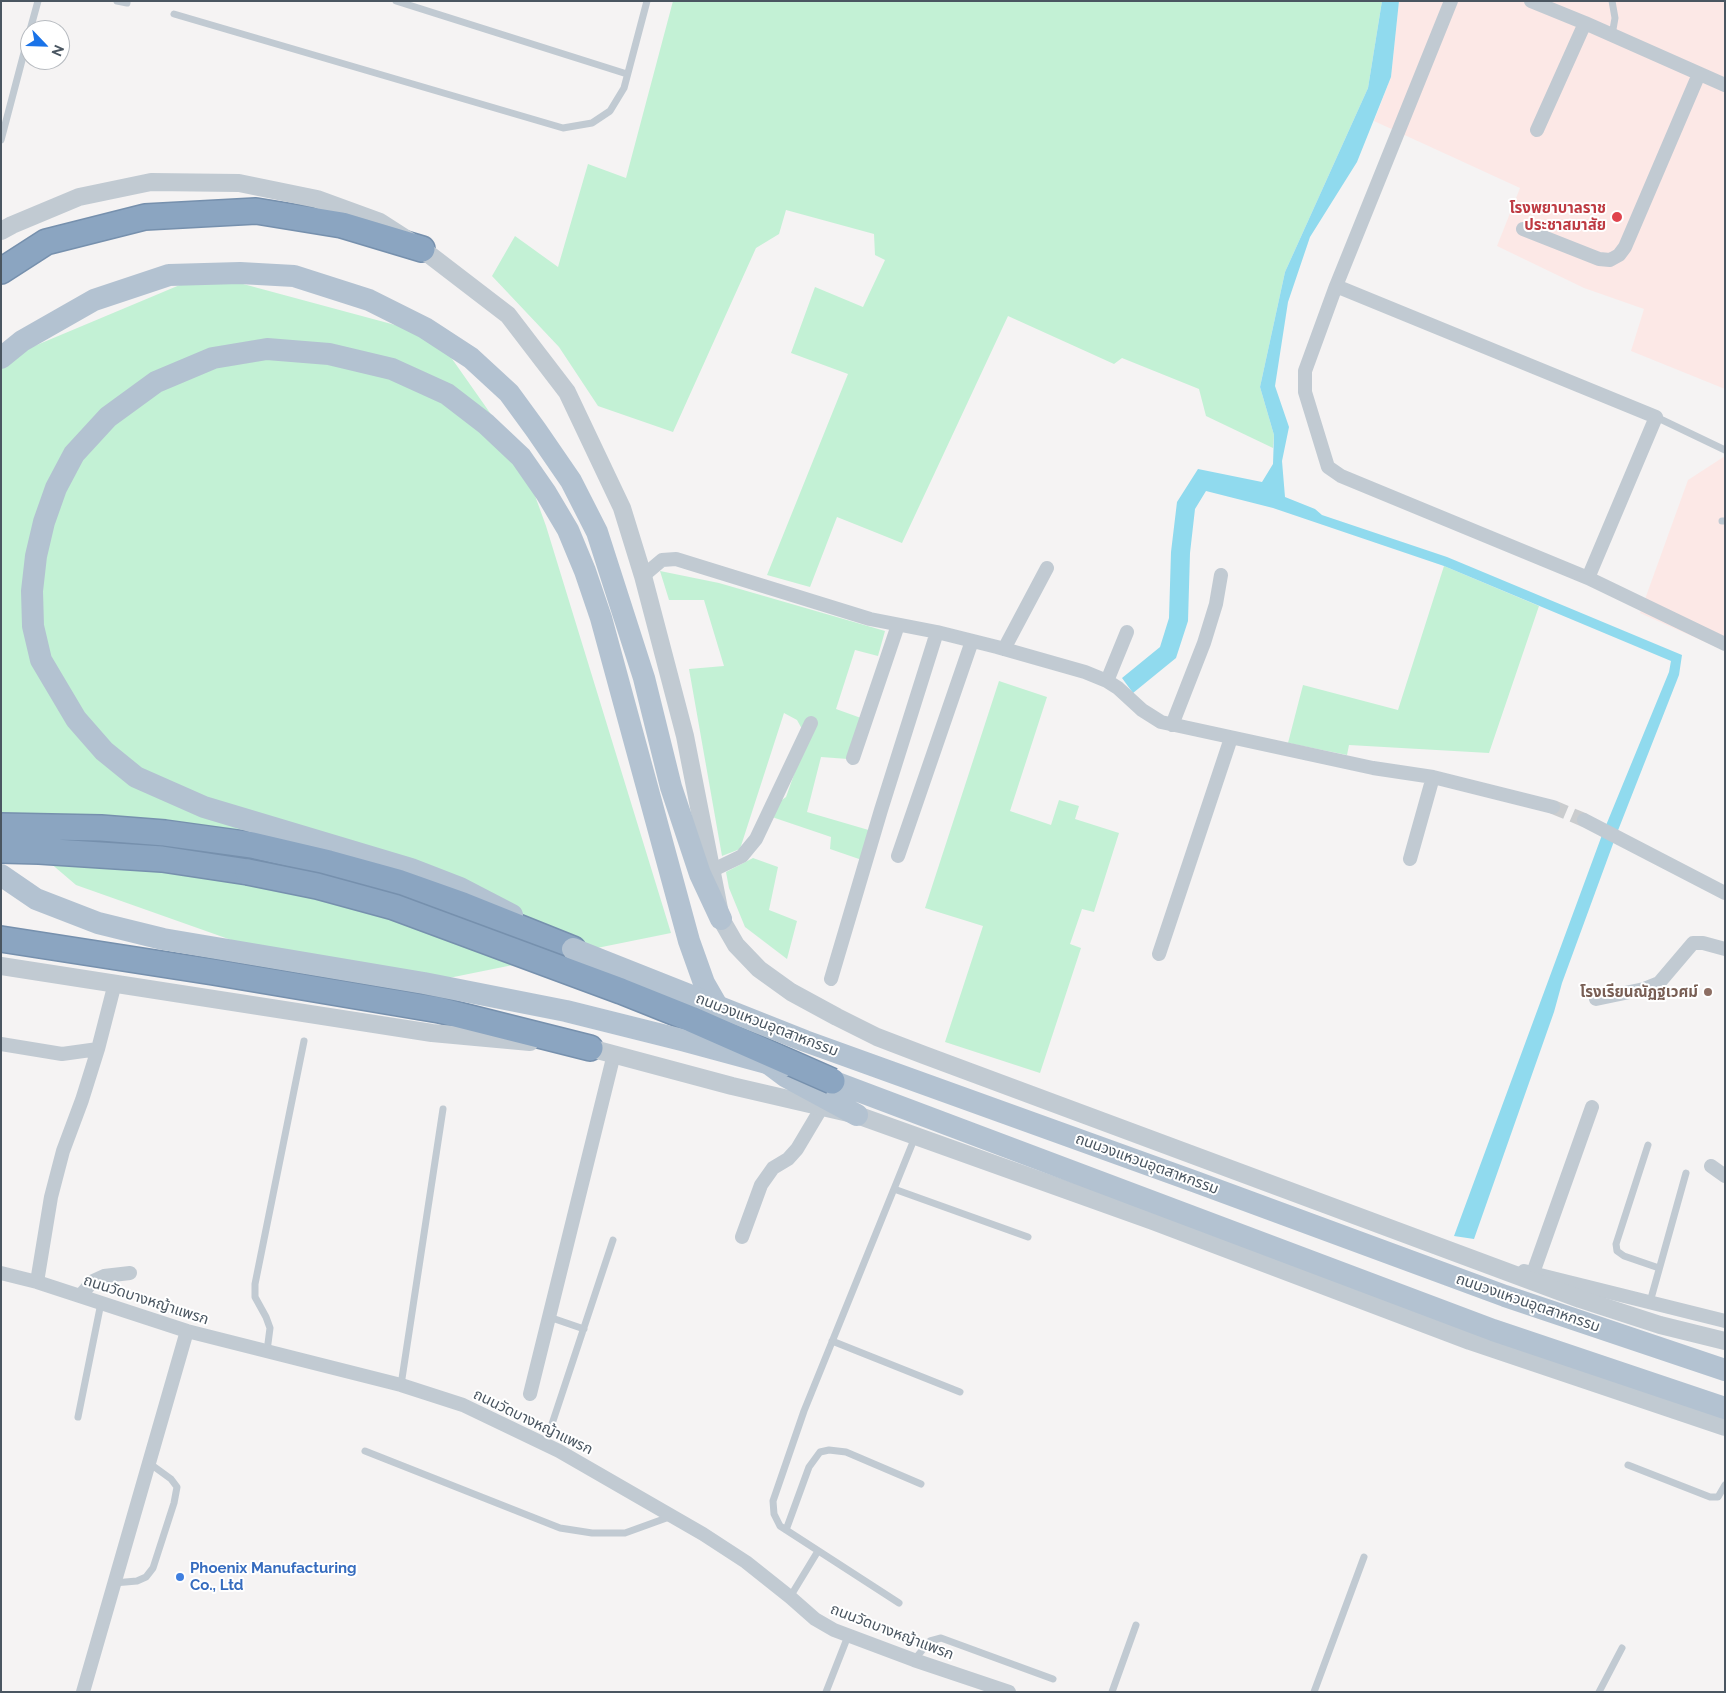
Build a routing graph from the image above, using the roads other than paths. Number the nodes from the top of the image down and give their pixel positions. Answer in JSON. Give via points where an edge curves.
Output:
{"nodes":[{"id":1,"x":38,"y":1,"type":"edge"},
{"id":2,"x":116,"y":1,"type":"edge"},
{"id":3,"x":396,"y":1,"type":"edge"},
{"id":4,"x":646,"y":1,"type":"edge"},
{"id":5,"x":1450,"y":1,"type":"edge"},
{"id":6,"x":1531,"y":1,"type":"edge"},
{"id":7,"x":1612,"y":1,"type":"edge"},
{"id":8,"x":127,"y":3,"type":"dead end"},
{"id":9,"x":174,"y":14,"type":"dead end"},
{"id":10,"x":33,"y":20,"type":"edge"},
{"id":11,"x":1585,"y":23,"type":"junction"},
{"id":12,"x":1612,"y":35,"type":"junction"},
{"id":13,"x":20,"y":68,"type":"edge"},
{"id":14,"x":627,"y":74,"type":"junction"},
{"id":15,"x":1699,"y":74,"type":"junction"},
{"id":16,"x":1725,"y":85,"type":"edge"},
{"id":17,"x":1537,"y":130,"type":"dead end"},
{"id":18,"x":1,"y":140,"type":"edge"},
{"id":19,"x":1523,"y":229,"type":"dead end"},
{"id":20,"x":1,"y":231,"type":"edge"},
{"id":21,"x":422,"y":249,"type":"junction"},
{"id":22,"x":1,"y":271,"type":"edge"},
{"id":23,"x":1336,"y":286,"type":"junction"},
{"id":24,"x":1,"y":358,"type":"edge"},
{"id":25,"x":1656,"y":417,"type":"junction"},
{"id":26,"x":1725,"y":450,"type":"edge"},
{"id":27,"x":1047,"y":568,"type":"dead end"},
{"id":28,"x":643,"y":576,"type":"junction"},
{"id":29,"x":1221,"y":576,"type":"dead end"},
{"id":30,"x":1588,"y":578,"type":"junction"},
{"id":31,"x":898,"y":625,"type":"junction"},
{"id":32,"x":937,"y":632,"type":"junction"},
{"id":33,"x":1127,"y":632,"type":"dead end"},
{"id":34,"x":972,"y":641,"type":"junction"},
{"id":35,"x":1725,"y":644,"type":"edge"},
{"id":36,"x":1004,"y":649,"type":"junction"},
{"id":37,"x":1107,"y":680,"type":"junction"},
{"id":38,"x":811,"y":723,"type":"dead end"},
{"id":39,"x":1172,"y":724,"type":"junction"},
{"id":40,"x":1231,"y":738,"type":"junction"},
{"id":41,"x":853,"y":758,"type":"dead end"},
{"id":42,"x":1433,"y":777,"type":"junction"},
{"id":43,"x":1553,"y":807,"type":"tunnel mouth"},
{"id":44,"x":1590,"y":822,"type":"tunnel mouth"},
{"id":45,"x":1,"y":826,"type":"edge"},
{"id":46,"x":1,"y":850,"type":"edge"},
{"id":47,"x":898,"y":856,"type":"dead end"},
{"id":48,"x":1410,"y":859,"type":"dead end"},
{"id":49,"x":711,"y":871,"type":"junction"},
{"id":50,"x":1,"y":875,"type":"edge"},
{"id":51,"x":1725,"y":893,"type":"edge"},
{"id":52,"x":721,"y":919,"type":"junction"},
{"id":53,"x":1,"y":939,"type":"edge"},
{"id":54,"x":573,"y":949,"type":"junction"},
{"id":55,"x":1725,"y":949,"type":"edge"},
{"id":56,"x":1160,"y":954,"type":"dead end"},
{"id":57,"x":1,"y":966,"type":"edge"},
{"id":58,"x":831,"y":979,"type":"dead end"},
{"id":59,"x":115,"y":983,"type":"junction"},
{"id":60,"x":1596,"y":999,"type":"dead end"},
{"id":61,"x":304,"y":1041,"type":"dead end"},
{"id":62,"x":1,"y":1044,"type":"edge"},
{"id":63,"x":590,"y":1048,"type":"junction"},
{"id":64,"x":98,"y":1049,"type":"junction"},
{"id":65,"x":614,"y":1054,"type":"junction"},
{"id":66,"x":832,"y":1082,"type":"junction"},
{"id":67,"x":822,"y":1107,"type":"junction"},
{"id":68,"x":1592,"y":1107,"type":"dead end"},
{"id":69,"x":443,"y":1109,"type":"dead end"},
{"id":70,"x":857,"y":1115,"type":"junction"},
{"id":71,"x":915,"y":1136,"type":"junction"},
{"id":72,"x":1648,"y":1145,"type":"dead end"},
{"id":73,"x":1711,"y":1166,"type":"dead end"},
{"id":74,"x":1686,"y":1173,"type":"dead end"},
{"id":75,"x":1725,"y":1176,"type":"edge"},
{"id":76,"x":894,"y":1189,"type":"junction"},
{"id":77,"x":1028,"y":1236,"type":"dead end"},
{"id":78,"x":742,"y":1237,"type":"dead end"},
{"id":79,"x":613,"y":1240,"type":"dead end"},
{"id":80,"x":1479,"y":1261,"type":"junction"},
{"id":81,"x":1659,"y":1268,"type":"junction"},
{"id":82,"x":1,"y":1273,"type":"edge"},
{"id":83,"x":130,"y":1273,"type":"dead end"},
{"id":84,"x":1534,"y":1273,"type":"junction"},
{"id":85,"x":37,"y":1282,"type":"junction"},
{"id":86,"x":80,"y":1296,"type":"junction"},
{"id":87,"x":1650,"y":1302,"type":"junction"},
{"id":88,"x":100,"y":1303,"type":"junction"},
{"id":89,"x":549,"y":1317,"type":"junction"},
{"id":90,"x":1725,"y":1321,"type":"edge"},
{"id":91,"x":584,"y":1329,"type":"junction"},
{"id":92,"x":187,"y":1332,"type":"junction"},
{"id":93,"x":832,"y":1341,"type":"junction"},
{"id":94,"x":1725,"y":1341,"type":"edge"},
{"id":95,"x":267,"y":1352,"type":"junction"},
{"id":96,"x":1725,"y":1370,"type":"edge"},
{"id":97,"x":401,"y":1385,"type":"junction"},
{"id":98,"x":960,"y":1392,"type":"dead end"},
{"id":99,"x":530,"y":1394,"type":"dead end"},
{"id":100,"x":1725,"y":1408,"type":"edge"},
{"id":101,"x":78,"y":1417,"type":"dead end"},
{"id":102,"x":1725,"y":1427,"type":"edge"},
{"id":103,"x":545,"y":1444,"type":"junction"},
{"id":104,"x":365,"y":1451,"type":"dead end"},
{"id":105,"x":149,"y":1463,"type":"junction"},
{"id":106,"x":1628,"y":1465,"type":"dead end"},
{"id":107,"x":921,"y":1484,"type":"dead end"},
{"id":108,"x":1725,"y":1485,"type":"edge"},
{"id":109,"x":672,"y":1516,"type":"junction"},
{"id":110,"x":786,"y":1530,"type":"junction"},
{"id":111,"x":818,"y":1551,"type":"junction"},
{"id":112,"x":1364,"y":1557,"type":"dead end"},
{"id":113,"x":114,"y":1583,"type":"junction"},
{"id":114,"x":790,"y":1597,"type":"junction"},
{"id":115,"x":899,"y":1604,"type":"dead end"},
{"id":116,"x":1136,"y":1625,"type":"dead end"},
{"id":117,"x":848,"y":1636,"type":"junction"},
{"id":118,"x":1622,"y":1648,"type":"dead end"},
{"id":119,"x":914,"y":1660,"type":"junction"},
{"id":120,"x":1053,"y":1679,"type":"dead end"},
{"id":121,"x":80,"y":1691,"type":"edge"},
{"id":122,"x":826,"y":1692,"type":"edge"},
{"id":123,"x":1009,"y":1692,"type":"edge"},
{"id":124,"x":1112,"y":1692,"type":"edge"},
{"id":125,"x":1314,"y":1692,"type":"edge"},
{"id":126,"x":1599,"y":1692,"type":"edge"}],
"edges":[{"from":1,"to":10,"type":"lane"},
{"from":2,"to":8,"type":"lane"},
{"from":3,"to":14,"type":"lane"},
{"from":4,"to":14,"type":"lane"},
{"from":5,"to":23,"type":"street"},
{"from":6,"to":11,"type":"street"},
{"from":7,"to":12,"type":"lane","via":[[1615,18]]},
{"from":9,"to":14,"type":"lane","via":[[563,128],[592,123],[610,111],[624,88]]},
{"from":11,"to":12,"type":"street"},
{"from":11,"to":17,"type":"street"},
{"from":12,"to":15,"type":"street"},
{"from":13,"to":18,"type":"lane"},
{"from":15,"to":16,"type":"street"},
{"from":15,"to":19,"type":"street","via":[[1619,256],[1610,260],[1600,258]]},
{"from":20,"to":21,"type":"street","via":[[79,198],[151,182],[239,183],[317,199],[380,222]]},
{"from":21,"to":22,"type":"highway","via":[[342,225],[256,211],[144,217],[46,242]]},
{"from":21,"to":28,"type":"street","via":[[508,315],[567,392],[622,508]]},
{"from":23,"to":25,"type":"street"},
{"from":23,"to":30,"type":"street","via":[[1305,371],[1305,392],[1328,467],[1341,476]]},
{"from":24,"to":52,"type":"main road","via":[[22,341],[94,300],[169,275],[240,274],[294,276],[369,300],[425,328],[471,358],[508,393],[536,430],[571,481],[597,532],[644,678],[671,787],[700,874]]},
{"from":25,"to":26,"type":"lane"},
{"from":25,"to":30,"type":"street"},
{"from":27,"to":36,"type":"street"},
{"from":28,"to":31,"type":"street","via":[[662,560],[676,560]]},
{"from":28,"to":49,"type":"street","via":[[684,736]]},
{"from":29,"to":39,"type":"street","via":[[1204,643]]},
{"from":30,"to":35,"type":"street"},
{"from":31,"to":32,"type":"street"},
{"from":31,"to":41,"type":"street"},
{"from":32,"to":34,"type":"street"},
{"from":32,"to":58,"type":"street"},
{"from":33,"to":37,"type":"street"},
{"from":34,"to":36,"type":"street"},
{"from":34,"to":47,"type":"street"},
{"from":36,"to":37,"type":"street"},
{"from":37,"to":39,"type":"street","via":[[1142,710],[1161,722]]},
{"from":38,"to":49,"type":"street","via":[[756,839],[742,856]]},
{"from":39,"to":40,"type":"street"},
{"from":40,"to":42,"type":"street","via":[[1373,768]]},
{"from":40,"to":56,"type":"street"},
{"from":42,"to":43,"type":"street"},
{"from":42,"to":48,"type":"street"},
{"from":44,"to":51,"type":"street"},
{"from":45,"to":54,"type":"highway","via":[[147,831],[252,845],[398,882]]},
{"from":46,"to":66,"type":"highway","bridge":true,"via":[[162,859],[317,886],[394,907],[621,991],[748,1043]]},
{"from":49,"to":52,"type":"street"},
{"from":50,"to":66,"type":"main road","name":"ถนนวงแหวนอุตสาหกรรม","bridge":true,"via":[[36,899],[98,923],[162,939],[424,982],[566,1011]]},
{"from":52,"to":80,"type":"street","via":[[736,944],[759,969],[791,992],[877,1037]]},
{"from":53,"to":63,"type":"highway","via":[[439,1010]]},
{"from":54,"to":70,"type":"main road","name":"ถนนวงแหวนอุตสาหกรรม","via":[[452,885],[411,869],[204,807],[136,777],[104,751],[76,719],[41,660],[33,626],[32,591],[36,556],[56,488],[74,454],[108,417],[156,382],[213,358],[267,349],[329,354],[392,370],[447,394],[486,424],[521,457],[546,493],[568,530],[585,571],[601,618],[679,908],[704,983],[723,1015],[761,1058],[785,1076]]},
{"from":54,"to":96,"type":"main road","name":"ถนนวงแหวนอุตสาหกรรม","bridge":true,"via":[[805,1041],[1505,1296]]},
{"from":55,"to":60,"type":"street","via":[[1693,943],[1659,983]]},
{"from":57,"to":59,"type":"street"},
{"from":59,"to":63,"type":"street","via":[[432,1033]]},
{"from":59,"to":64,"type":"street"},
{"from":61,"to":95,"type":"lane","via":[[255,1284],[255,1296],[270,1328]]},
{"from":62,"to":64,"type":"street","via":[[62,1054]]},
{"from":63,"to":65,"type":"street"},
{"from":64,"to":85,"type":"street","via":[[63,1151],[51,1198]]},
{"from":65,"to":67,"type":"street"},
{"from":65,"to":89,"type":"street"},
{"from":66,"to":100,"type":"main road","name":"ถนนวงแหวนอุตสาหกรรม","via":[[1493,1330]]},
{"from":67,"to":70,"type":"street"},
{"from":67,"to":78,"type":"street","via":[[797,1150],[773,1168],[760,1185]]},
{"from":68,"to":84,"type":"street"},
{"from":69,"to":97,"type":"lane"},
{"from":70,"to":71,"type":"street"},
{"from":71,"to":76,"type":"lane"},
{"from":71,"to":102,"type":"street","via":[[1153,1221],[1470,1341]]},
{"from":72,"to":81,"type":"lane","via":[[1616,1244],[1617,1251],[1624,1256]]},
{"from":73,"to":75,"type":"street"},
{"from":74,"to":81,"type":"lane"},
{"from":76,"to":77,"type":"lane"},
{"from":76,"to":93,"type":"lane"},
{"from":79,"to":91,"type":"lane"},
{"from":80,"to":84,"type":"street"},
{"from":80,"to":94,"type":"street","via":[[1580,1299],[1660,1325]]},
{"from":81,"to":87,"type":"lane"},
{"from":82,"to":85,"type":"street","name":"ถนนวัดบางหญ้าแพรก"},
{"from":83,"to":86,"type":"street","via":[[104,1276],[93,1281]]},
{"from":84,"to":87,"type":"street"},
{"from":85,"to":86,"type":"street","name":"ถนนวัดบางหญ้าแพรก"},
{"from":86,"to":88,"type":"street","name":"ถนนวัดบางหญ้าแพรก"},
{"from":87,"to":90,"type":"street"},
{"from":88,"to":92,"type":"street","name":"ถนนวัดบางหญ้าแพรก"},
{"from":88,"to":101,"type":"lane"},
{"from":89,"to":91,"type":"lane"},
{"from":89,"to":99,"type":"street"},
{"from":91,"to":103,"type":"lane"},
{"from":92,"to":95,"type":"street","name":"ถนนวัดบางหญ้าแพรก"},
{"from":92,"to":105,"type":"street"},
{"from":93,"to":98,"type":"lane"},
{"from":93,"to":110,"type":"lane","via":[[773,1501],[774,1514]]},
{"from":95,"to":97,"type":"street","name":"ถนนวัดบางหญ้าแพรก"},
{"from":97,"to":103,"type":"street","name":"ถนนวัดบางหญ้าแพรก","via":[[463,1405]]},
{"from":103,"to":109,"type":"street","name":"ถนนวัดบางหญ้าแพรก"},
{"from":104,"to":109,"type":"lane","via":[[560,1528],[592,1533],[625,1533]]},
{"from":105,"to":113,"type":"street"},
{"from":105,"to":113,"type":"lane","via":[[178,1487],[174,1503],[153,1568],[146,1577],[137,1581]]},
{"from":106,"to":108,"type":"lane","via":[[1710,1497],[1718,1497]]},
{"from":107,"to":110,"type":"lane","via":[[846,1452],[820,1452],[809,1467]]},
{"from":109,"to":114,"type":"street","name":"ถนนวัดบางหญ้าแพรก","via":[[746,1562]]},
{"from":110,"to":111,"type":"lane"},
{"from":111,"to":114,"type":"lane"},
{"from":111,"to":115,"type":"lane"},
{"from":112,"to":125,"type":"lane"},
{"from":113,"to":121,"type":"street"},
{"from":114,"to":117,"type":"street","name":"ถนนวัดบางหญ้าแพรก","via":[[815,1619]]},
{"from":116,"to":124,"type":"lane"},
{"from":117,"to":119,"type":"street","name":"ถนนวัดบางหญ้าแพรก"},
{"from":117,"to":122,"type":"lane"},
{"from":118,"to":126,"type":"lane"},
{"from":119,"to":120,"type":"lane","via":[[930,1640],[941,1638]]},
{"from":119,"to":123,"type":"street","name":"ถนนวัดบางหญ้าแพรก"}]}
